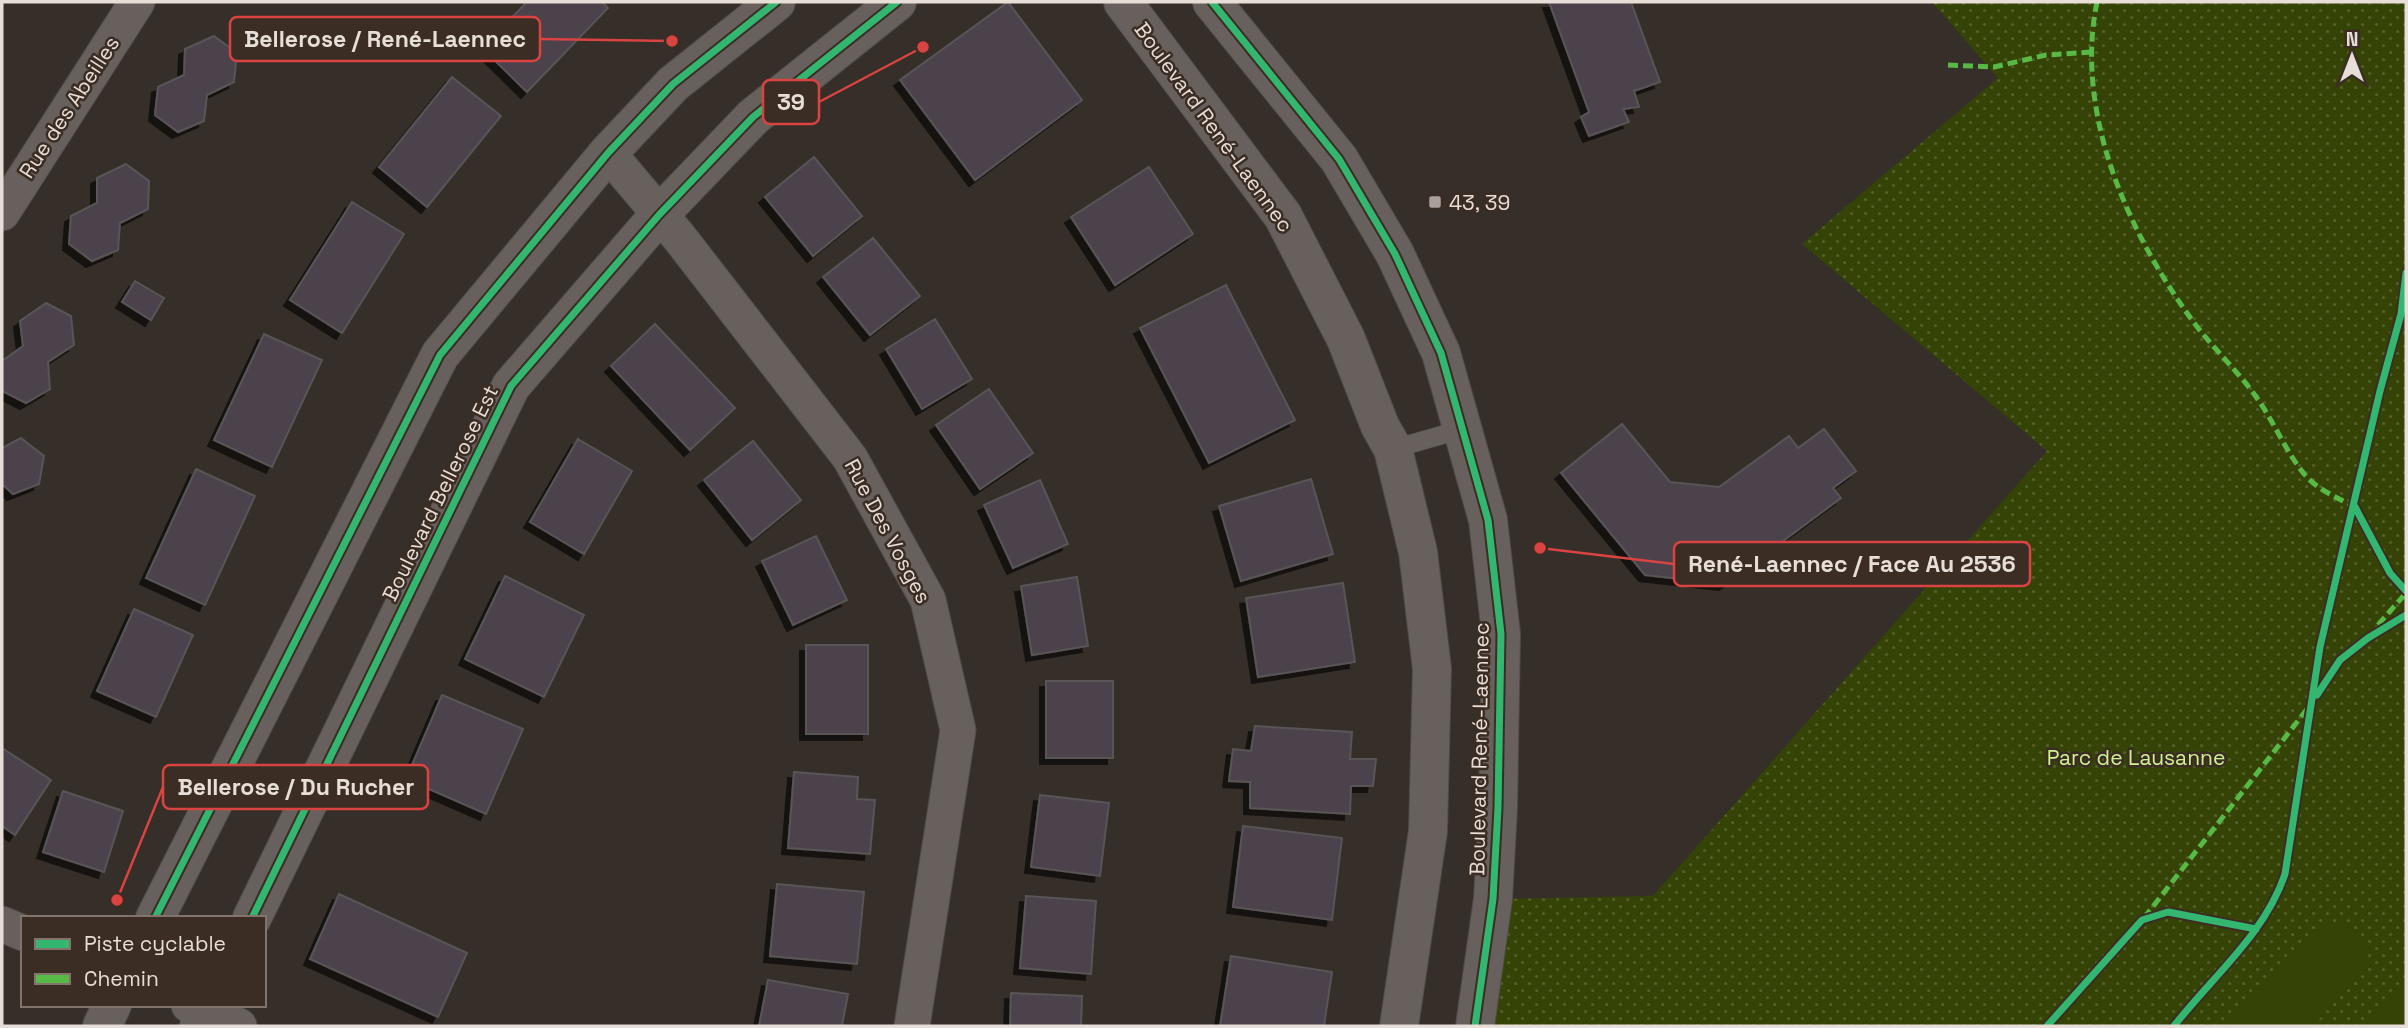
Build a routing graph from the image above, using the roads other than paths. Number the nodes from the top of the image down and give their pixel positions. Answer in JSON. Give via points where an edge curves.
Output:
{"nodes":[{"id":1,"x":137,"y":2,"type":"edge"},
{"id":2,"x":776,"y":2,"type":"edge"},
{"id":3,"x":897,"y":2,"type":"edge"},
{"id":4,"x":1123,"y":2,"type":"edge"},
{"id":5,"x":1212,"y":2,"type":"edge"},
{"id":6,"x":608,"y":153,"type":"junction"},
{"id":7,"x":2,"y":213,"type":"edge"},
{"id":8,"x":659,"y":215,"type":"junction"},
{"id":9,"x":1462,"y":429,"type":"junction"},
{"id":10,"x":1393,"y":449,"type":"junction"},
{"id":11,"x":156,"y":916,"type":"edge"},
{"id":12,"x":253,"y":916,"type":"edge"},
{"id":13,"x":2,"y":924,"type":"edge"},
{"id":14,"x":21,"y":932,"type":"edge"},
{"id":15,"x":110,"y":1007,"type":"edge"},
{"id":16,"x":102,"y":1026,"type":"edge"},
{"id":17,"x":912,"y":1026,"type":"edge"},
{"id":18,"x":1399,"y":1026,"type":"edge"},
{"id":19,"x":1475,"y":1026,"type":"edge"}],
"edges":[{"from":1,"to":7,"type":"street","name":"Rue des Abeilles"},
{"from":2,"to":6,"type":"street","via":[[673,84]]},
{"from":3,"to":8,"type":"street","name":"Boulevard Bellerose Est","via":[[753,117]]},
{"from":4,"to":10,"type":"street","name":"Boulevard René-Laennec","via":[[1283,216],[1346,339]]},
{"from":5,"to":9,"type":"street","name":"Boulevard René-Laennec","via":[[1339,159],[1395,254],[1441,353]]},
{"from":6,"to":8,"type":"street","name":"Rue Des Vosges"},
{"from":6,"to":11,"type":"street","via":[[440,355]]},
{"from":8,"to":12,"type":"street","name":"Boulevard Bellerose Est","via":[[510,386]]},
{"from":8,"to":17,"type":"street","name":"Rue Des Vosges","via":[[850,458],[928,600],[958,730]]},
{"from":9,"to":10,"type":"lane"},
{"from":9,"to":19,"type":"street","name":"Boulevard René-Laennec","via":[[1488,520],[1501,634],[1493,899]]},
{"from":10,"to":18,"type":"street","name":"Boulevard René-Laennec","via":[[1418,552],[1432,669],[1427,831]]},
{"from":13,"to":14,"type":"street"},
{"from":15,"to":16,"type":"street"}]}
